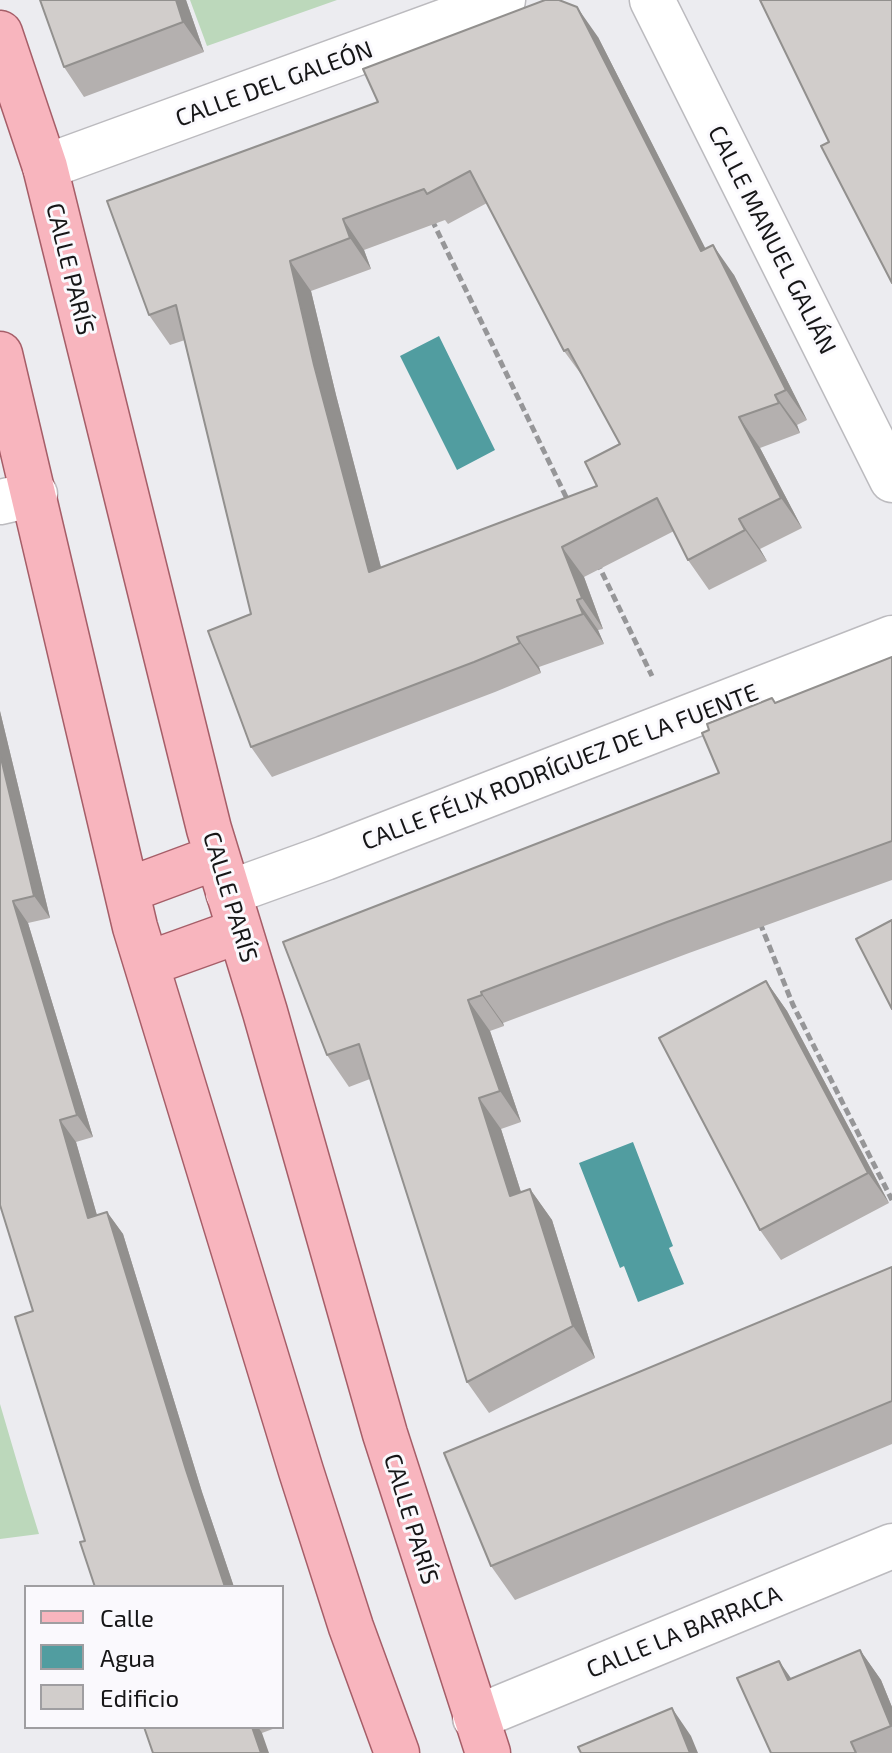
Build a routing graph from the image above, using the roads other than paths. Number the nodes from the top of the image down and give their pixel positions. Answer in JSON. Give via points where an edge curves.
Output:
{"nodes":[{"id":1,"x":503,"y":0,"type":"edge"},
{"id":2,"x":652,"y":0,"type":"edge"},
{"id":3,"x":0,"y":33,"type":"edge"},
{"id":4,"x":45,"y":167,"type":"junction"},
{"id":5,"x":0,"y":354,"type":"edge"},
{"id":6,"x":892,"y":480,"type":"edge"},
{"id":7,"x":17,"y":498,"type":"edge"},
{"id":8,"x":892,"y":638,"type":"edge"},
{"id":9,"x":128,"y":890,"type":"junction"},
{"id":10,"x":228,"y":894,"type":"junction"},
{"id":11,"x":147,"y":964,"type":"junction"},
{"id":12,"x":892,"y":1546,"type":"edge"},
{"id":13,"x":481,"y":1735,"type":"edge"},
{"id":14,"x":397,"y":1753,"type":"edge"}],
"edges":[{"from":1,"to":4,"type":"street","name":"CALLE DEL GALEÓN"},
{"from":2,"to":6,"type":"street","name":"CALLE MANUEL GALIÁN"},
{"from":3,"to":4,"type":"main road","name":"CALLE PARÍS"},
{"from":4,"to":10,"type":"main road","name":"CALLE PARÍS"},
{"from":5,"to":7,"type":"main road"},
{"from":7,"to":9,"type":"main road"},
{"from":8,"to":10,"type":"street","name":"CALLE FÉLIX RODRÍGUEZ DE LA FUENTE"},
{"from":9,"to":10,"type":"main road","name":"CALLE FÉLIX RODRÍGUEZ DE LA FUENTE"},
{"from":9,"to":11,"type":"main road"},
{"from":10,"to":11,"type":"main road","name":"CALLE FÉLIX RODRÍGUEZ DE LA FUENTE"},
{"from":10,"to":13,"type":"main road","name":"CALLE PARÍS","via":[[385,1434]]},
{"from":11,"to":14,"type":"main road","via":[[283,1416]]},
{"from":12,"to":13,"type":"street","name":"CALLE LA BARRACA"}]}
